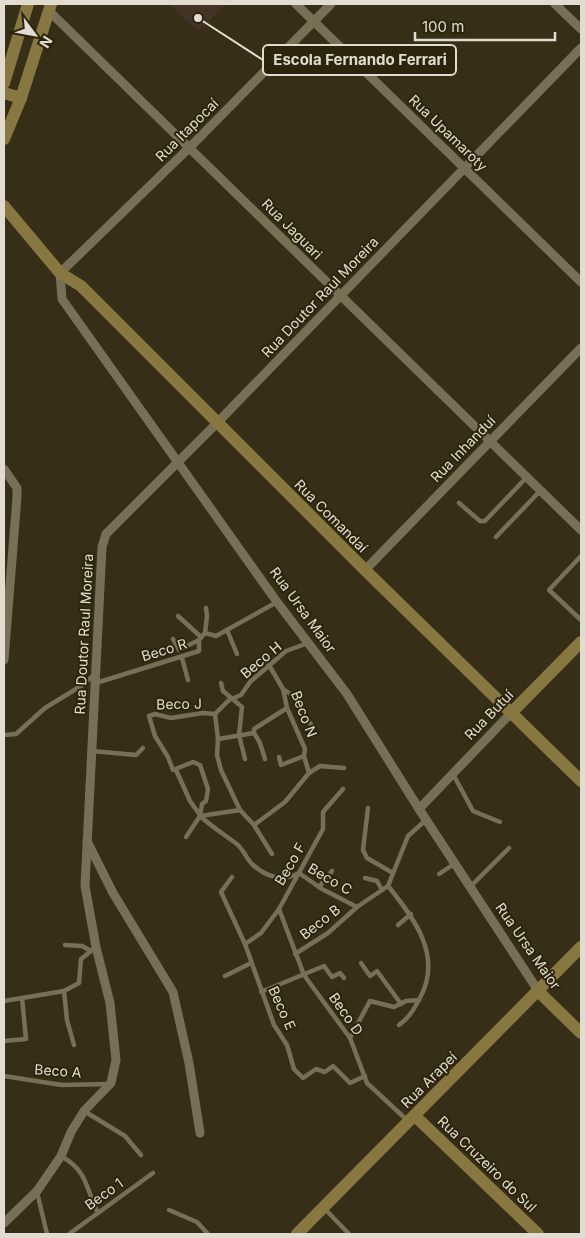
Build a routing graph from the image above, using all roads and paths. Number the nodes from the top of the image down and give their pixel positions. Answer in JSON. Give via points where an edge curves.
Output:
{"nodes":[{"id":1,"x":28,"y":4,"type":"edge"},
{"id":2,"x":296,"y":4,"type":"edge"},
{"id":3,"x":331,"y":4,"type":"edge"},
{"id":4,"x":555,"y":4,"type":"edge"},
{"id":5,"x":50,"y":7,"type":"edge"},
{"id":6,"x":313,"y":22,"type":"junction"},
{"id":7,"x":581,"y":29,"type":"edge"},
{"id":8,"x":581,"y":48,"type":"edge"},
{"id":9,"x":4,"y":83,"type":"edge"},
{"id":10,"x":4,"y":93,"type":"edge"},
{"id":11,"x":21,"y":98,"type":"junction"},
{"id":12,"x":4,"y":139,"type":"edge"},
{"id":13,"x":190,"y":147,"type":"junction"},
{"id":14,"x":465,"y":168,"type":"junction"},
{"id":15,"x":4,"y":206,"type":"edge"},
{"id":16,"x":60,"y":274,"type":"junction"},
{"id":17,"x":581,"y":282,"type":"edge"},
{"id":18,"x":340,"y":296,"type":"junction"},
{"id":19,"x":581,"y":348,"type":"edge"},
{"id":20,"x":217,"y":423,"type":"junction"},
{"id":21,"x":489,"y":442,"type":"junction"},
{"id":22,"x":178,"y":463,"type":"junction"},
{"id":23,"x":4,"y":468,"type":"edge"},
{"id":24,"x":526,"y":478,"type":"junction"},
{"id":25,"x":540,"y":491,"type":"junction"},
{"id":26,"x":459,"y":503,"type":"dead end"},
{"id":27,"x":581,"y":530,"type":"edge"},
{"id":28,"x":496,"y":537,"type":"dead end"},
{"id":29,"x":581,"y":556,"type":"edge"},
{"id":30,"x":365,"y":570,"type":"junction"},
{"id":31,"x":277,"y":602,"type":"junction"},
{"id":32,"x":206,"y":608,"type":"dead end"},
{"id":33,"x":178,"y":616,"type":"dead end"},
{"id":34,"x":581,"y":620,"type":"edge"},
{"id":35,"x":227,"y":630,"type":"junction"},
{"id":36,"x":202,"y":637,"type":"junction"},
{"id":37,"x":173,"y":639,"type":"dead end"},
{"id":38,"x":581,"y":642,"type":"edge"},
{"id":39,"x":308,"y":643,"type":"junction"},
{"id":40,"x":237,"y":654,"type":"dead end"},
{"id":41,"x":182,"y":658,"type":"junction"},
{"id":42,"x":4,"y":660,"type":"edge"},
{"id":43,"x":270,"y":665,"type":"junction"},
{"id":44,"x":97,"y":672,"type":"junction"},
{"id":45,"x":188,"y":680,"type":"dead end"},
{"id":46,"x":96,"y":683,"type":"junction"},
{"id":47,"x":221,"y":683,"type":"dead end"},
{"id":48,"x":283,"y":689,"type":"junction"},
{"id":49,"x":233,"y":699,"type":"junction"},
{"id":50,"x":287,"y":708,"type":"junction"},
{"id":51,"x":511,"y":713,"type":"junction"},
{"id":52,"x":215,"y":714,"type":"junction"},
{"id":53,"x":149,"y":716,"type":"joint"},
{"id":54,"x":312,"y":728,"type":"dead end"},
{"id":55,"x":254,"y":733,"type":"junction"},
{"id":56,"x":4,"y":735,"type":"edge"},
{"id":57,"x":239,"y":735,"type":"junction"},
{"id":58,"x":218,"y":739,"type":"junction"},
{"id":59,"x":143,"y":748,"type":"dead end"},
{"id":60,"x":92,"y":751,"type":"junction"},
{"id":61,"x":304,"y":756,"type":"junction"},
{"id":62,"x":279,"y":757,"type":"dead end"},
{"id":63,"x":245,"y":759,"type":"dead end"},
{"id":64,"x":265,"y":759,"type":"dead end"},
{"id":65,"x":344,"y":768,"type":"dead end"},
{"id":66,"x":176,"y":770,"type":"junction"},
{"id":67,"x":310,"y":773,"type":"junction"},
{"id":68,"x":453,"y":774,"type":"junction"},
{"id":69,"x":581,"y":781,"type":"edge"},
{"id":70,"x":343,"y":789,"type":"dead end"},
{"id":71,"x":368,"y":808,"type":"dead end"},
{"id":72,"x":419,"y":809,"type":"junction"},
{"id":73,"x":240,"y":810,"type":"junction"},
{"id":74,"x":200,"y":816,"type":"junction"},
{"id":75,"x":426,"y":820,"type":"junction"},
{"id":76,"x":500,"y":822,"type":"dead end"},
{"id":77,"x":254,"y":825,"type":"junction"},
{"id":78,"x":186,"y":837,"type":"dead end"},
{"id":79,"x":86,"y":838,"type":"junction"},
{"id":80,"x":509,"y":848,"type":"dead end"},
{"id":81,"x":272,"y":854,"type":"dead end"},
{"id":82,"x":454,"y":864,"type":"junction"},
{"id":83,"x":332,"y":871,"type":"dead end"},
{"id":84,"x":299,"y":873,"type":"junction"},
{"id":85,"x":393,"y":873,"type":"junction"},
{"id":86,"x":439,"y":874,"type":"dead end"},
{"id":87,"x":232,"y":878,"type":"dead end"},
{"id":88,"x":365,"y":878,"type":"dead end"},
{"id":89,"x":388,"y":886,"type":"junction"},
{"id":90,"x":319,"y":887,"type":"junction"},
{"id":91,"x":470,"y":887,"type":"junction"},
{"id":92,"x":382,"y":890,"type":"junction"},
{"id":93,"x":356,"y":907,"type":"junction"},
{"id":94,"x":279,"y":909,"type":"junction"},
{"id":95,"x":411,"y":914,"type":"junction"},
{"id":96,"x":398,"y":925,"type":"dead end"},
{"id":97,"x":245,"y":944,"type":"junction"},
{"id":98,"x":65,"y":945,"type":"dead end"},
{"id":99,"x":581,"y":947,"type":"edge"},
{"id":100,"x":93,"y":949,"type":"junction"},
{"id":101,"x":296,"y":954,"type":"junction"},
{"id":102,"x":251,"y":963,"type":"junction"},
{"id":103,"x":361,"y":963,"type":"dead end"},
{"id":104,"x":304,"y":975,"type":"junction"},
{"id":105,"x":224,"y":976,"type":"dead end"},
{"id":106,"x":344,"y":978,"type":"dead end"},
{"id":107,"x":64,"y":991,"type":"junction"},
{"id":108,"x":262,"y":992,"type":"junction"},
{"id":109,"x":539,"y":992,"type":"junction"},
{"id":110,"x":22,"y":998,"type":"junction"},
{"id":111,"x":419,"y":1000,"type":"junction"},
{"id":112,"x":4,"y":1001,"type":"edge"},
{"id":113,"x":401,"y":1004,"type":"junction"},
{"id":114,"x":399,"y":1026,"type":"dead end"},
{"id":115,"x":581,"y":1033,"type":"edge"},
{"id":116,"x":350,"y":1038,"type":"junction"},
{"id":117,"x":4,"y":1041,"type":"edge"},
{"id":118,"x":74,"y":1045,"type":"dead end"},
{"id":119,"x":4,"y":1076,"type":"edge"},
{"id":120,"x":365,"y":1076,"type":"junction"},
{"id":121,"x":111,"y":1084,"type":"junction"},
{"id":122,"x":84,"y":1111,"type":"junction"},
{"id":123,"x":412,"y":1119,"type":"junction"},
{"id":124,"x":200,"y":1133,"type":"dead end"},
{"id":125,"x":141,"y":1154,"type":"dead end"},
{"id":126,"x":61,"y":1156,"type":"junction"},
{"id":127,"x":153,"y":1172,"type":"dead end"},
{"id":128,"x":37,"y":1191,"type":"junction"},
{"id":129,"x":324,"y":1207,"type":"junction"},
{"id":130,"x":169,"y":1210,"type":"dead end"},
{"id":131,"x":98,"y":1213,"type":"junction"},
{"id":132,"x":4,"y":1223,"type":"edge"},
{"id":133,"x":47,"y":1234,"type":"edge"},
{"id":134,"x":69,"y":1234,"type":"edge"},
{"id":135,"x":208,"y":1234,"type":"edge"},
{"id":136,"x":297,"y":1234,"type":"edge"},
{"id":137,"x":349,"y":1234,"type":"edge"},
{"id":138,"x":538,"y":1234,"type":"edge"}],
"edges":[{"from":1,"to":9,"type":"street"},
{"from":2,"to":6,"type":"street","name":"Rua Upamaroty"},
{"from":3,"to":6,"type":"street","name":"Rua Itapocaí"},
{"from":4,"to":7,"type":"street"},
{"from":5,"to":11,"type":"street"},
{"from":5,"to":13,"type":"street","name":"Rua Jaguari"},
{"from":6,"to":13,"type":"street","name":"Rua Itapocaí"},
{"from":6,"to":14,"type":"street","name":"Rua Upamaroty"},
{"from":8,"to":14,"type":"street","name":"Rua Doutor Raul Moreira"},
{"from":10,"to":11,"type":"street"},
{"from":11,"to":12,"type":"street"},
{"from":13,"to":16,"type":"street","name":"Rua Itapocaí"},
{"from":13,"to":18,"type":"street","name":"Rua Jaguari"},
{"from":14,"to":17,"type":"street","name":"Rua Upamaroty"},
{"from":14,"to":18,"type":"street","name":"Rua Doutor Raul Moreira"},
{"from":15,"to":16,"type":"street"},
{"from":16,"to":20,"type":"street","name":"Rua Comandaí","via":[[81,286]]},
{"from":16,"to":22,"type":"street","name":"Rua Ursa Maior","via":[[62,300]]},
{"from":18,"to":20,"type":"street","name":"Rua Doutor Raul Moreira"},
{"from":18,"to":21,"type":"street","name":"Rua Jaguari"},
{"from":19,"to":21,"type":"street","name":"Rua Inhanduí"},
{"from":20,"to":22,"type":"street","name":"Rua Doutor Raul Moreira"},
{"from":20,"to":30,"type":"street","name":"Rua Comandaí"},
{"from":21,"to":24,"type":"street","name":"Rua Jaguari"},
{"from":21,"to":30,"type":"street","name":"Rua Inhanduí"},
{"from":22,"to":31,"type":"street","name":"Rua Ursa Maior"},
{"from":22,"to":44,"type":"street","name":"Rua Doutor Raul Moreira","via":[[106,534],[102,547]]},
{"from":23,"to":42,"type":"street","via":[[18,497]]},
{"from":24,"to":25,"type":"street","name":"Rua Jaguari"},
{"from":24,"to":26,"type":"lane","via":[[485,521],[480,521]]},
{"from":25,"to":27,"type":"street","name":"Rua Jaguari"},
{"from":25,"to":28,"type":"lane"},
{"from":29,"to":34,"type":"lane","via":[[549,590]]},
{"from":30,"to":51,"type":"street","name":"Rua Comandaí"},
{"from":31,"to":35,"type":"lane"},
{"from":31,"to":39,"type":"street","name":"Rua Ursa Maior"},
{"from":32,"to":36,"type":"lane"},
{"from":33,"to":36,"type":"lane"},
{"from":35,"to":36,"type":"lane","via":[[216,636]]},
{"from":35,"to":40,"type":"lane"},
{"from":36,"to":37,"type":"lane","via":[[179,650]]},
{"from":36,"to":41,"type":"lane","name":"Beco R","via":[[200,651]]},
{"from":38,"to":51,"type":"street","name":"Rua Butuí"},
{"from":39,"to":43,"type":"lane","name":"Beco H","via":[[286,652]]},
{"from":39,"to":72,"type":"street","name":"Rua Ursa Maior","via":[[347,694]]},
{"from":41,"to":45,"type":"lane"},
{"from":41,"to":46,"type":"lane","name":"Beco R"},
{"from":43,"to":48,"type":"lane","name":"Beco N"},
{"from":43,"to":49,"type":"lane","name":"Beco H"},
{"from":44,"to":46,"type":"street","name":"Rua Doutor Raul Moreira"},
{"from":44,"to":56,"type":"lane","via":[[45,708],[16,734]]},
{"from":46,"to":60,"type":"street","name":"Rua Doutor Raul Moreira"},
{"from":47,"to":49,"type":"lane","via":[[223,691]]},
{"from":48,"to":50,"type":"lane","name":"Beco N"},
{"from":48,"to":54,"type":"lane","via":[[292,694]]},
{"from":49,"to":52,"type":"lane","name":"Beco J"},
{"from":49,"to":57,"type":"lane","via":[[242,707]]},
{"from":50,"to":55,"type":"lane","via":[[254,728]]},
{"from":50,"to":61,"type":"lane","name":"Beco N","via":[[305,749]]},
{"from":51,"to":68,"type":"street","name":"Rua Butuí"},
{"from":51,"to":69,"type":"street","name":"Rua Comandaí"},
{"from":52,"to":53,"type":"lane","name":"Beco J","via":[[203,712],[171,718]]},
{"from":52,"to":58,"type":"lane"},
{"from":53,"to":66,"type":"lane","name":"Beco C","via":[[155,736],[173,770]]},
{"from":55,"to":57,"type":"lane"},
{"from":55,"to":64,"type":"lane"},
{"from":57,"to":58,"type":"lane"},
{"from":57,"to":63,"type":"lane"},
{"from":58,"to":73,"type":"lane","via":[[217,755],[221,770]]},
{"from":59,"to":60,"type":"lane","via":[[136,755]]},
{"from":60,"to":79,"type":"street","name":"Rua Doutor Raul Moreira"},
{"from":61,"to":62,"type":"lane","via":[[281,765]]},
{"from":61,"to":67,"type":"lane","name":"Beco N"},
{"from":65,"to":67,"type":"lane","via":[[320,766]]},
{"from":66,"to":74,"type":"lane","name":"Beco C"},
{"from":66,"to":74,"type":"lane","via":[[193,762],[200,765],[208,789]]},
{"from":67,"to":77,"type":"lane","via":[[285,802]]},
{"from":68,"to":72,"type":"street","name":"Rua Butuí"},
{"from":68,"to":76,"type":"lane","via":[[473,811]]},
{"from":70,"to":84,"type":"lane","name":"Beco F","via":[[323,812],[322,830]]},
{"from":71,"to":85,"type":"lane","via":[[363,850],[367,858]]},
{"from":72,"to":75,"type":"street","name":"Rua Ursa Maior"},
{"from":73,"to":74,"type":"lane"},
{"from":73,"to":77,"type":"lane"},
{"from":74,"to":78,"type":"lane"},
{"from":74,"to":84,"type":"lane","name":"Beco C","via":[[246,854],[251,863],[278,878]]},
{"from":75,"to":82,"type":"street","name":"Rua Ursa Maior"},
{"from":75,"to":85,"type":"lane","via":[[408,836]]},
{"from":77,"to":81,"type":"lane"},
{"from":79,"to":100,"type":"street","name":"Rua Doutor Raul Moreira","via":[[85,886]]},
{"from":79,"to":124,"type":"street","via":[[113,893],[173,992]]},
{"from":80,"to":91,"type":"lane"},
{"from":82,"to":86,"type":"lane"},
{"from":82,"to":91,"type":"street","name":"Rua Ursa Maior"},
{"from":83,"to":90,"type":"lane"},
{"from":84,"to":90,"type":"lane","name":"Beco C"},
{"from":84,"to":94,"type":"lane","name":"Beco F"},
{"from":85,"to":89,"type":"lane"},
{"from":87,"to":97,"type":"lane","name":"Beco E","via":[[221,892]]},
{"from":88,"to":92,"type":"lane","via":[[377,881]]},
{"from":89,"to":92,"type":"lane","name":"Beco C"},
{"from":89,"to":95,"type":"lane"},
{"from":90,"to":93,"type":"lane","name":"Beco C"},
{"from":91,"to":109,"type":"street","name":"Rua Ursa Maior"},
{"from":92,"to":93,"type":"lane","name":"Beco C"},
{"from":93,"to":101,"type":"lane","name":"Beco B","via":[[328,933]]},
{"from":94,"to":97,"type":"lane","name":"Beco F","via":[[261,933]]},
{"from":94,"to":101,"type":"lane","name":"Beco D"},
{"from":95,"to":96,"type":"lane"},
{"from":95,"to":111,"type":"lane","via":[[423,936],[430,971],[427,986]]},
{"from":97,"to":102,"type":"lane","name":"Beco E"},
{"from":98,"to":100,"type":"lane"},
{"from":99,"to":109,"type":"street","name":"Rua Arapeí"},
{"from":100,"to":107,"type":"lane","via":[[81,959],[79,983]]},
{"from":100,"to":121,"type":"street","name":"Rua Doutor Raul Moreira","via":[[110,1003],[116,1060]]},
{"from":101,"to":104,"type":"lane","name":"Beco D"},
{"from":102,"to":105,"type":"lane"},
{"from":102,"to":108,"type":"lane","name":"Beco E"},
{"from":103,"to":113,"type":"lane","via":[[370,976],[377,971]]},
{"from":104,"to":106,"type":"lane","via":[[324,966],[332,977],[340,973]]},
{"from":104,"to":108,"type":"lane"},
{"from":104,"to":116,"type":"lane","name":"Beco D"},
{"from":107,"to":110,"type":"lane"},
{"from":107,"to":118,"type":"lane"},
{"from":108,"to":120,"type":"lane","name":"Beco E","via":[[274,1025],[287,1045],[294,1069],[303,1078],[316,1069],[325,1072],[333,1066],[350,1083]]},
{"from":109,"to":115,"type":"street","name":"Rua Ursa Maior"},
{"from":109,"to":123,"type":"street","name":"Rua Arapeí"},
{"from":110,"to":112,"type":"lane"},
{"from":110,"to":117,"type":"lane","via":[[26,1039]]},
{"from":111,"to":113,"type":"lane"},
{"from":111,"to":114,"type":"lane"},
{"from":113,"to":116,"type":"lane","via":[[394,1008],[370,1001]]},
{"from":116,"to":120,"type":"lane","name":"Beco D"},
{"from":119,"to":121,"type":"lane","name":"Beco A","via":[[62,1085]]},
{"from":120,"to":123,"type":"lane","name":"Beco D","via":[[367,1083]]},
{"from":121,"to":122,"type":"street"},
{"from":122,"to":125,"type":"lane","via":[[125,1136]]},
{"from":122,"to":126,"type":"street"},
{"from":123,"to":129,"type":"street","name":"Rua Arapeí"},
{"from":123,"to":138,"type":"street","name":"Rua Cruzeiro do Sul"},
{"from":126,"to":128,"type":"street"},
{"from":126,"to":131,"type":"lane","via":[[72,1162],[89,1186],[90,1199]]},
{"from":127,"to":131,"type":"lane","name":"Beco 1"},
{"from":128,"to":132,"type":"street"},
{"from":128,"to":133,"type":"lane"},
{"from":129,"to":136,"type":"street","name":"Rua Arapeí"},
{"from":129,"to":137,"type":"lane"},
{"from":130,"to":135,"type":"lane","via":[[197,1222]]},
{"from":131,"to":134,"type":"lane","name":"Beco 1"}]}
